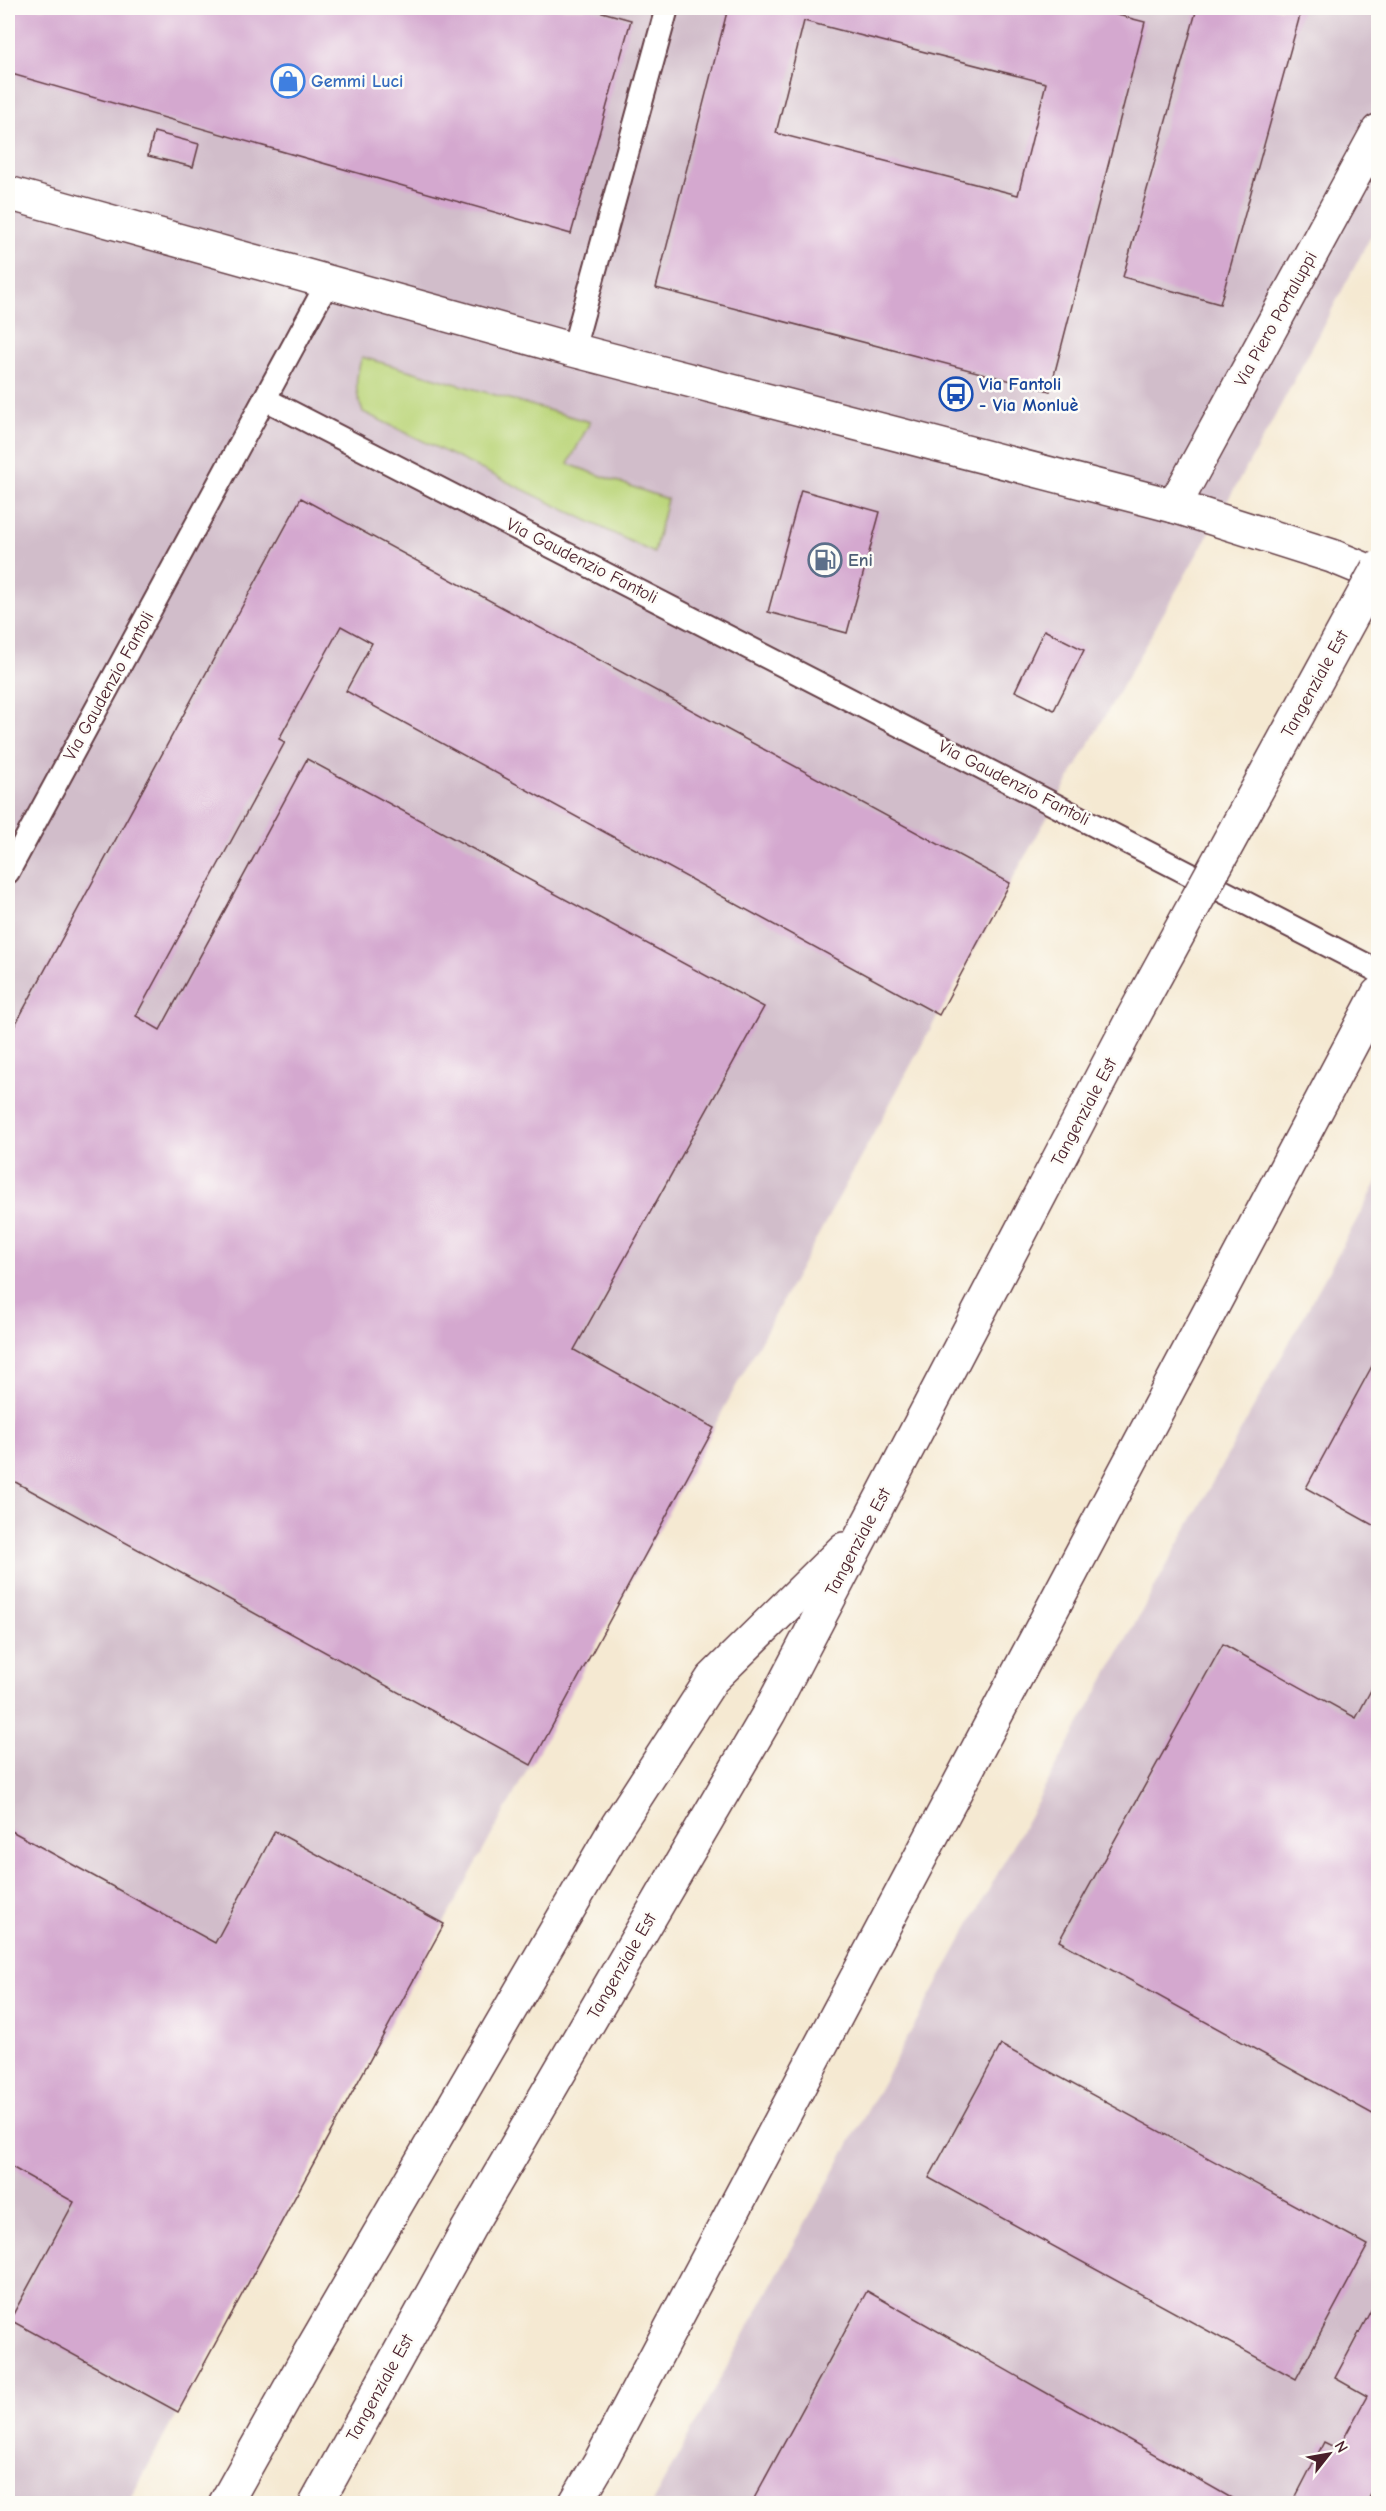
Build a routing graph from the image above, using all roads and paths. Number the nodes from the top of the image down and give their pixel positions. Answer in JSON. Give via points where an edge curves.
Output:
{"nodes":[{"id":1,"x":667,"y":8,"type":"edge"},
{"id":2,"x":1378,"y":131,"type":"edge"},
{"id":3,"x":8,"y":193,"type":"edge"},
{"id":4,"x":328,"y":282,"type":"junction"},
{"id":5,"x":573,"y":350,"type":"junction"},
{"id":6,"x":265,"y":399,"type":"junction"},
{"id":7,"x":1174,"y":506,"type":"junction"},
{"id":8,"x":1378,"y":568,"type":"edge"},
{"id":9,"x":1378,"y":575,"type":"edge"},
{"id":10,"x":8,"y":872,"type":"edge"},
{"id":11,"x":1378,"y":971,"type":"edge"},
{"id":12,"x":1378,"y":994,"type":"edge"},
{"id":13,"x":865,"y":1529,"type":"junction"},
{"id":14,"x":601,"y":2460,"type":"junction"},
{"id":15,"x":225,"y":2504,"type":"edge"},
{"id":16,"x":316,"y":2504,"type":"edge"},
{"id":17,"x":575,"y":2504,"type":"edge"},
{"id":18,"x":585,"y":2504,"type":"edge"}],
"edges":[{"from":1,"to":5,"type":"lane"},
{"from":2,"to":7,"type":"main road","name":"Via Piero Portaluppi"},
{"from":3,"to":4,"type":"main road"},
{"from":4,"to":5,"type":"main road"},
{"from":4,"to":6,"type":"lane"},
{"from":5,"to":7,"type":"main road"},
{"from":6,"to":10,"type":"lane","name":"Via Gaudenzio Fantoli"},
{"from":6,"to":11,"type":"lane","name":"Via Gaudenzio Fantoli"},
{"from":7,"to":9,"type":"main road","via":[[1332,556]]},
{"from":8,"to":13,"type":"main road","name":"Tangenziale Est","bridge":true,"via":[[1131,1021]]},
{"from":12,"to":14,"type":"main road"},
{"from":13,"to":15,"type":"main road","via":[[712,1679],[605,1847]]},
{"from":13,"to":16,"type":"main road","name":"Tangenziale Est","via":[[769,1713],[468,2229]]},
{"from":14,"to":17,"type":"main road"},
{"from":14,"to":18,"type":"main road"}]}
